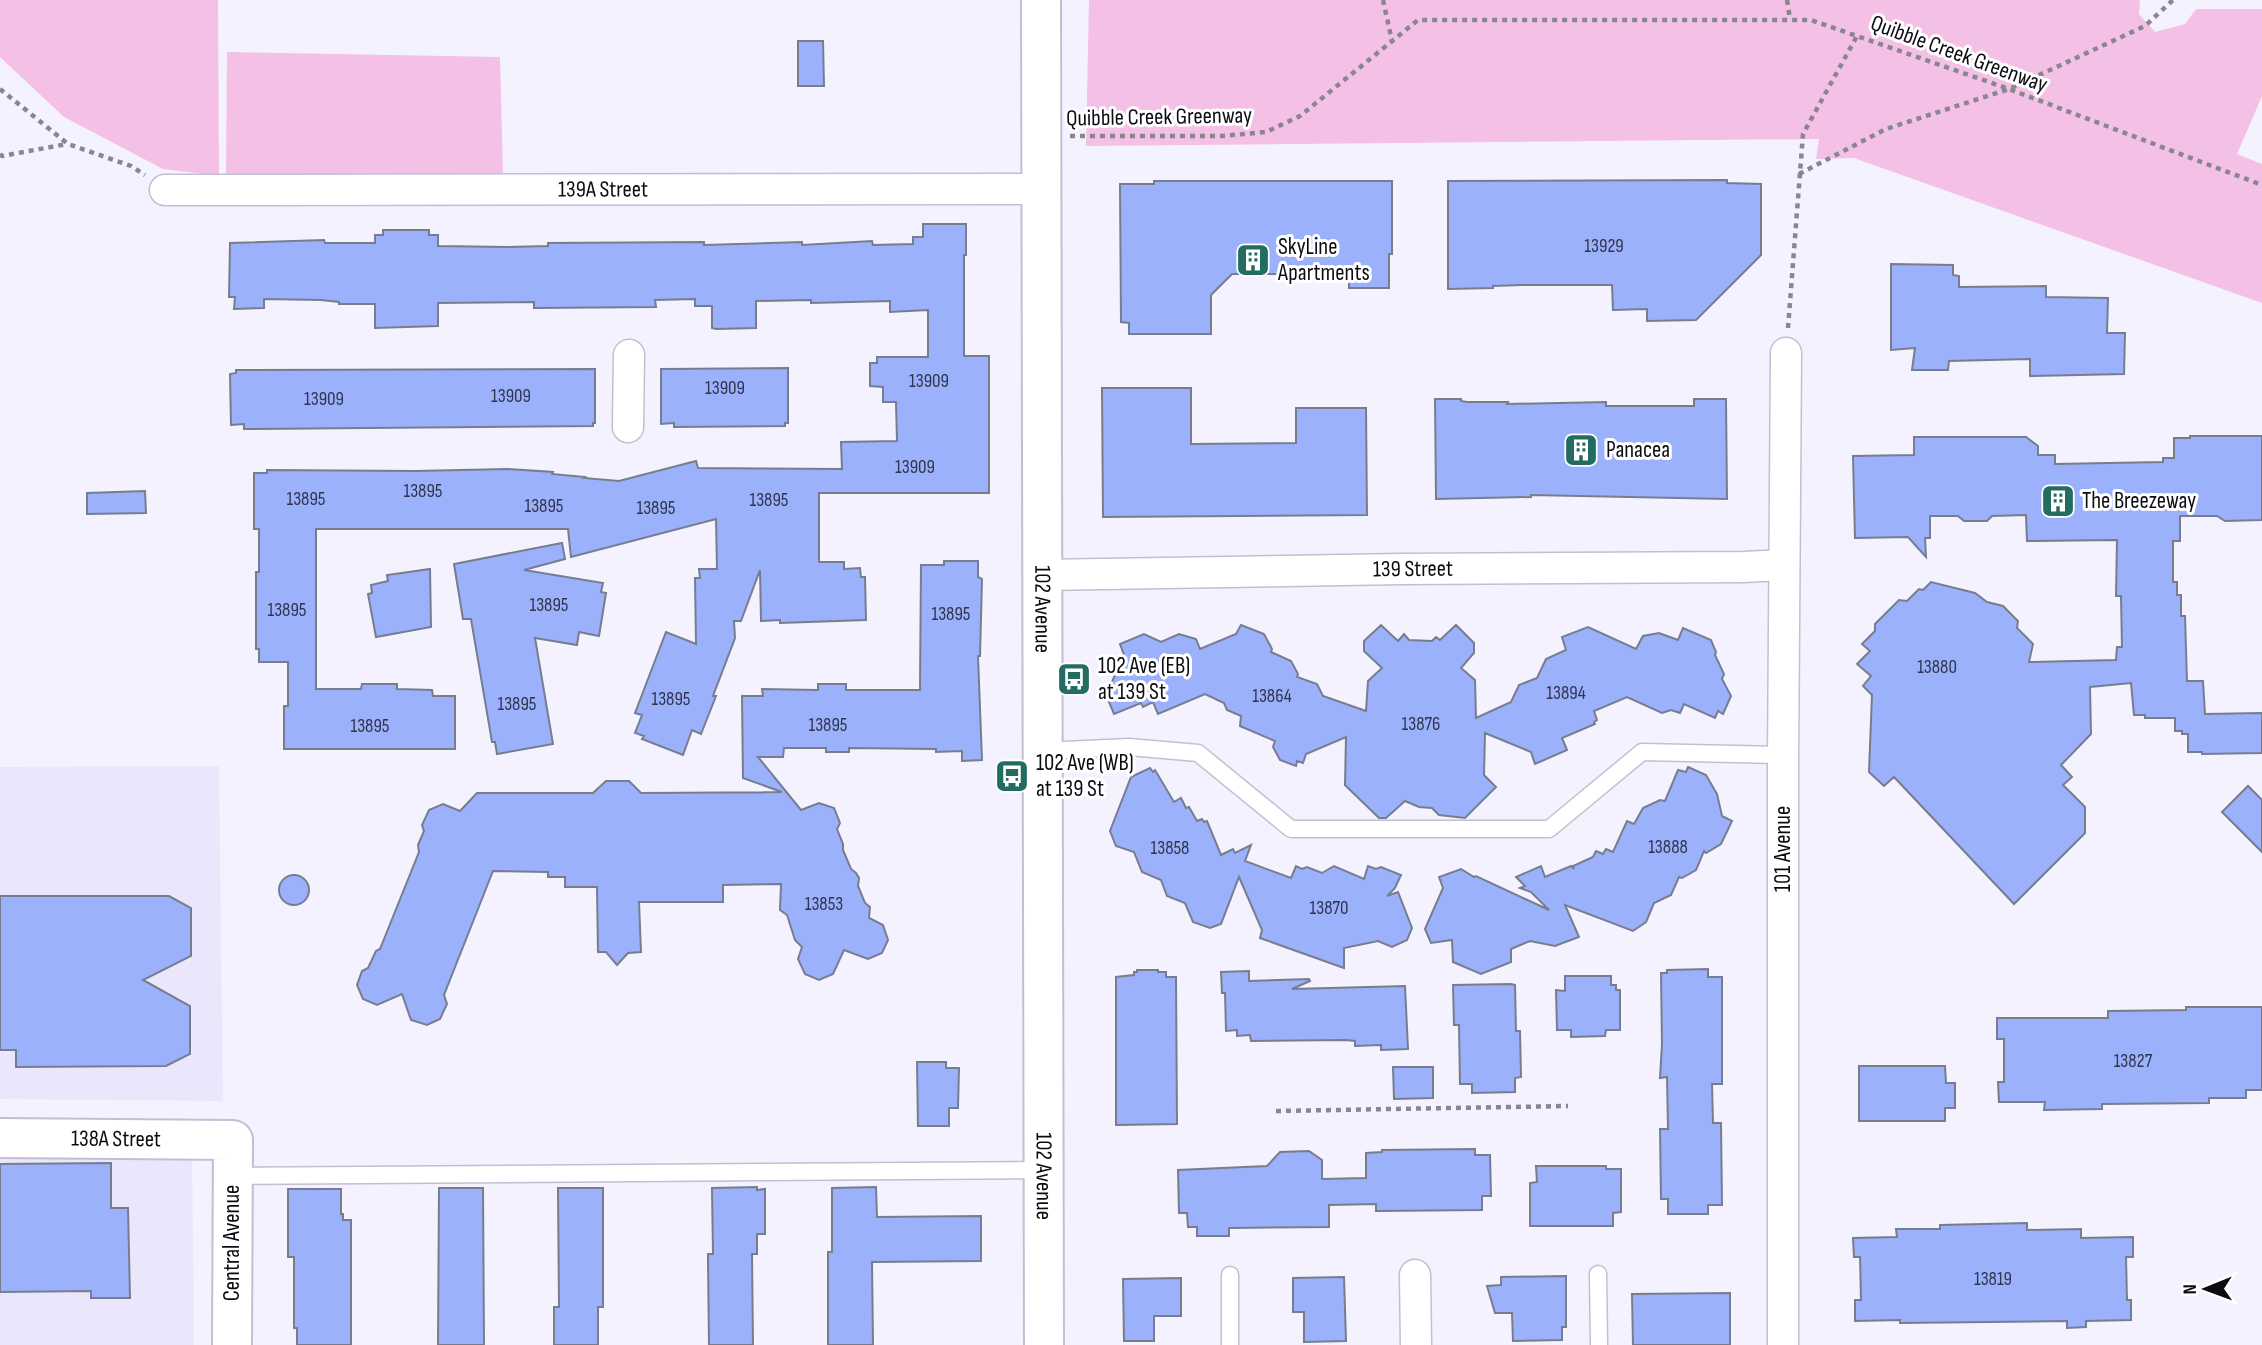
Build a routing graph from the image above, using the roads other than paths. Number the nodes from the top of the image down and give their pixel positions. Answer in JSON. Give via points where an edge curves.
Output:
{"nodes":[{"id":1,"x":1041,"y":0,"type":"edge"},
{"id":2,"x":1040,"y":189,"type":"junction"},
{"id":3,"x":165,"y":190,"type":"road end"},
{"id":4,"x":1786,"y":353,"type":"road end"},
{"id":5,"x":629,"y":355,"type":"dead end"},
{"id":6,"x":628,"y":427,"type":"dead end"},
{"id":7,"x":1784,"y":565,"type":"junction"},
{"id":8,"x":1042,"y":575,"type":"junction"},
{"id":9,"x":1042,"y":751,"type":"junction"},
{"id":10,"x":1783,"y":755,"type":"junction"},
{"id":11,"x":0,"y":1139,"type":"edge"},
{"id":12,"x":232,"y":1158,"type":"junction"},
{"id":13,"x":1042,"y":1170,"type":"junction"},
{"id":14,"x":1598,"y":1274,"type":"dead end"},
{"id":15,"x":1230,"y":1275,"type":"dead end"},
{"id":16,"x":1415,"y":1275,"type":"dead end"},
{"id":17,"x":232,"y":1345,"type":"edge"},
{"id":18,"x":1044,"y":1345,"type":"edge"},
{"id":19,"x":1230,"y":1345,"type":"edge"},
{"id":20,"x":1416,"y":1345,"type":"edge"},
{"id":21,"x":1599,"y":1345,"type":"edge"},
{"id":22,"x":1783,"y":1345,"type":"edge"}],
"edges":[{"from":1,"to":2,"type":"street","name":"102 Avenue"},
{"from":2,"to":3,"type":"street","name":"139A Street"},
{"from":2,"to":8,"type":"street","name":"102 Avenue"},
{"from":4,"to":7,"type":"street","name":"101 Avenue"},
{"from":5,"to":6,"type":"street"},
{"from":7,"to":8,"type":"street","name":"139 Street"},
{"from":7,"to":10,"type":"street","name":"101 Avenue"},
{"from":8,"to":9,"type":"street","name":"102 Avenue"},
{"from":9,"to":10,"type":"lane","via":[[1129,747],[1198,753],[1291,829],[1549,829],[1642,752]]},
{"from":9,"to":13,"type":"street","name":"102 Avenue"},
{"from":10,"to":22,"type":"street","name":"101 Avenue"},
{"from":11,"to":12,"type":"street","name":"138A Street"},
{"from":12,"to":13,"type":"lane"},
{"from":12,"to":17,"type":"street","name":"Central Avenue"},
{"from":13,"to":18,"type":"street","name":"102 Avenue"},
{"from":14,"to":21,"type":"lane"},
{"from":15,"to":19,"type":"lane"},
{"from":16,"to":20,"type":"street"}]}
